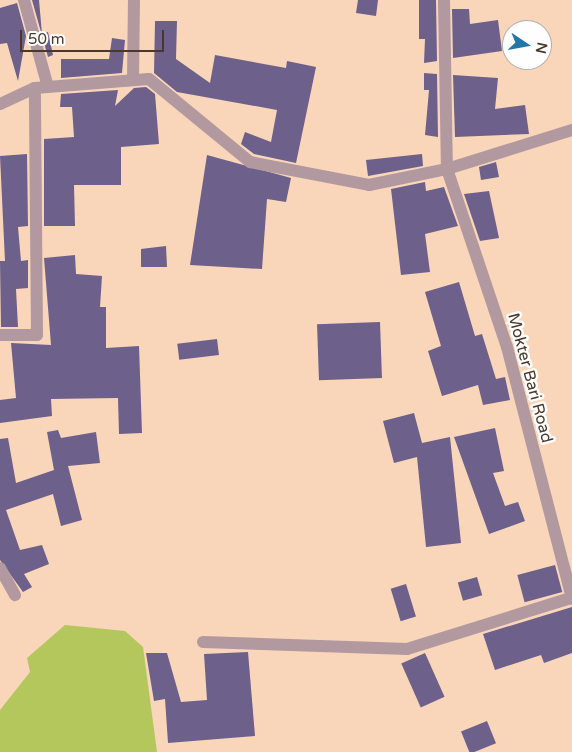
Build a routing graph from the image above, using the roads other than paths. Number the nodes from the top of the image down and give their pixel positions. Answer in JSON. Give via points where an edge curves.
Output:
{"nodes":[{"id":1,"x":24,"y":0,"type":"edge"},
{"id":2,"x":134,"y":0,"type":"edge"},
{"id":3,"x":444,"y":0,"type":"edge"},
{"id":4,"x":134,"y":80,"type":"junction"},
{"id":5,"x":42,"y":87,"type":"junction"},
{"id":6,"x":0,"y":104,"type":"edge"},
{"id":7,"x":572,"y":130,"type":"edge"},
{"id":8,"x":447,"y":168,"type":"junction"},
{"id":9,"x":0,"y":335,"type":"edge"},
{"id":10,"x":0,"y":568,"type":"edge"},
{"id":11,"x":15,"y":595,"type":"dead end"},
{"id":12,"x":572,"y":599,"type":"edge"},
{"id":13,"x":203,"y":642,"type":"dead end"}],
"edges":[{"from":1,"to":5,"type":"street"},
{"from":2,"to":4,"type":"street"},
{"from":3,"to":8,"type":"street","name":"Mokter Bari Road"},
{"from":4,"to":5,"type":"street"},
{"from":4,"to":8,"type":"street","via":[[149,79],[250,162],[368,185]]},
{"from":5,"to":6,"type":"street"},
{"from":5,"to":9,"type":"street","via":[[36,335]]},
{"from":7,"to":8,"type":"street"},
{"from":8,"to":12,"type":"street","name":"Mokter Bari Road","via":[[507,348]]},
{"from":10,"to":11,"type":"street"},
{"from":12,"to":13,"type":"street","via":[[408,649]]}]}
